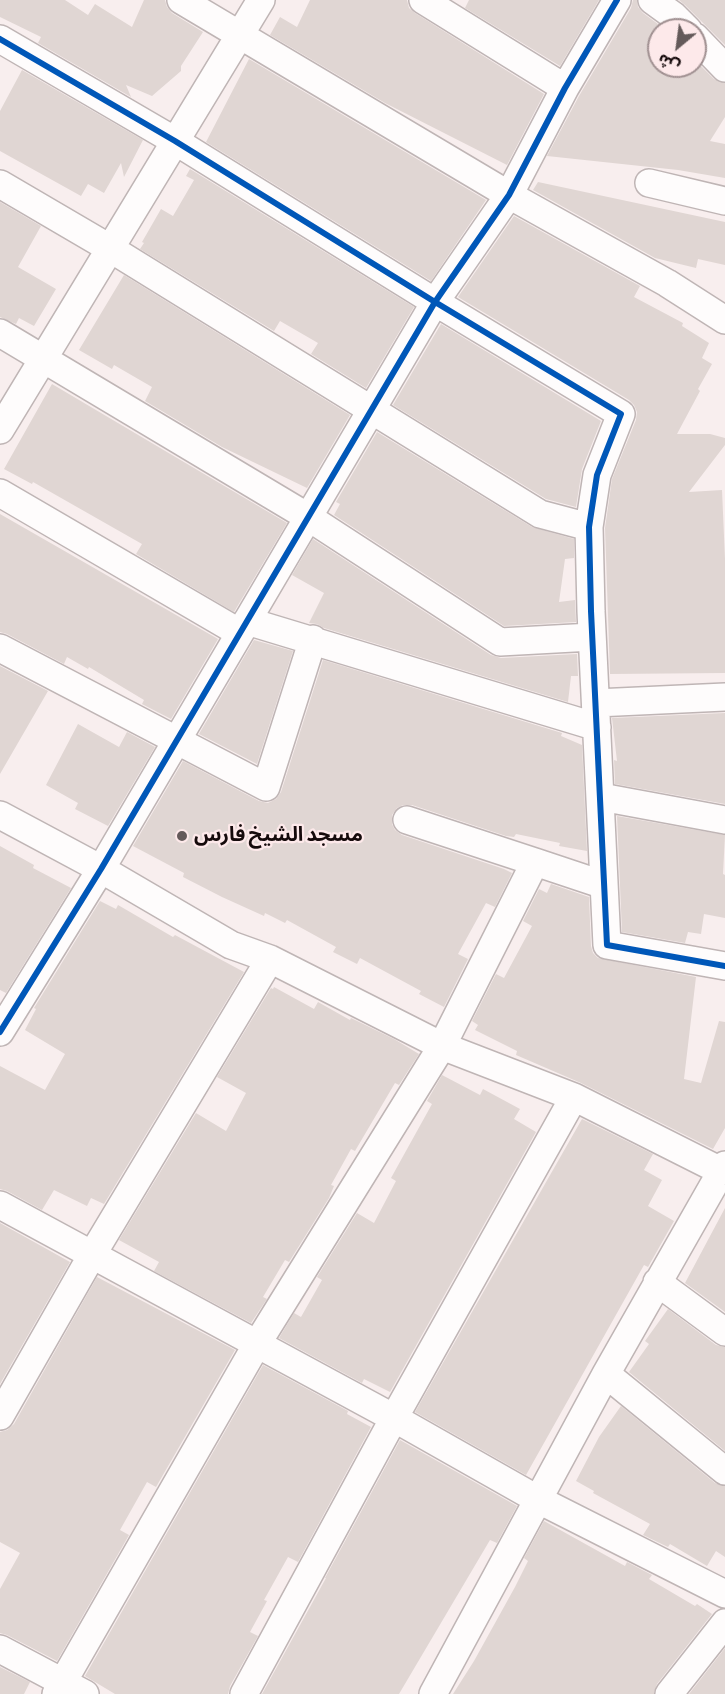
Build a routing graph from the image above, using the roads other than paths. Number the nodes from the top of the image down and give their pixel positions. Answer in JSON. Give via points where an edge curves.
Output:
{"nodes":[{"id":1,"x":181,"y":0,"type":"edge"},
{"id":2,"x":261,"y":0,"type":"edge"},
{"id":3,"x":423,"y":0,"type":"edge"},
{"id":4,"x":617,"y":0,"type":"edge"},
{"id":5,"x":652,"y":0,"type":"edge"},
{"id":6,"x":676,"y":18,"type":"edge"},
{"id":7,"x":239,"y":35,"type":"junction"},
{"id":8,"x":0,"y":39,"type":"edge"},
{"id":9,"x":707,"y":49,"type":"edge"},
{"id":10,"x":725,"y":68,"type":"edge"},
{"id":11,"x":566,"y":88,"type":"junction"},
{"id":12,"x":175,"y":141,"type":"junction"},
{"id":13,"x":649,"y":183,"type":"dead end"},
{"id":14,"x":0,"y":184,"type":"edge"},
{"id":15,"x":509,"y":195,"type":"junction"},
{"id":16,"x":725,"y":201,"type":"edge"},
{"id":17,"x":111,"y":249,"type":"junction"},
{"id":18,"x":435,"y":302,"type":"junction"},
{"id":19,"x":725,"y":320,"type":"edge"},
{"id":20,"x":0,"y":333,"type":"edge"},
{"id":21,"x":45,"y":359,"type":"junction"},
{"id":22,"x":372,"y":411,"type":"junction"},
{"id":23,"x":0,"y":430,"type":"edge"},
{"id":24,"x":0,"y":493,"type":"edge"},
{"id":25,"x":308,"y":517,"type":"junction"},
{"id":26,"x":589,"y":527,"type":"junction"},
{"id":27,"x":243,"y":627,"type":"junction"},
{"id":28,"x":592,"y":637,"type":"junction"},
{"id":29,"x":314,"y":639,"type":"junction"},
{"id":30,"x":0,"y":648,"type":"edge"},
{"id":31,"x":725,"y":697,"type":"edge"},
{"id":32,"x":596,"y":715,"type":"junction"},
{"id":33,"x":176,"y":741,"type":"junction"},
{"id":34,"x":601,"y":797,"type":"junction"},
{"id":35,"x":0,"y":815,"type":"edge"},
{"id":36,"x":407,"y":820,"type":"dead end"},
{"id":37,"x":725,"y":820,"type":"edge"},
{"id":38,"x":535,"y":862,"type":"junction"},
{"id":39,"x":101,"y":869,"type":"junction"},
{"id":40,"x":604,"y":885,"type":"junction"},
{"id":41,"x":270,"y":959,"type":"junction"},
{"id":42,"x":725,"y":966,"type":"edge"},
{"id":43,"x":3,"y":1020,"type":"edge"},
{"id":44,"x":442,"y":1046,"type":"junction"},
{"id":45,"x":574,"y":1097,"type":"junction"},
{"id":46,"x":723,"y":1168,"type":"edge"},
{"id":47,"x":0,"y":1205,"type":"edge"},
{"id":48,"x":92,"y":1255,"type":"junction"},
{"id":49,"x":657,"y":1282,"type":"junction"},
{"id":50,"x":725,"y":1332,"type":"edge"},
{"id":51,"x":257,"y":1344,"type":"junction"},
{"id":52,"x":606,"y":1374,"type":"junction"},
{"id":53,"x":0,"y":1416,"type":"edge"},
{"id":54,"x":394,"y":1418,"type":"junction"},
{"id":55,"x":725,"y":1472,"type":"edge"},
{"id":56,"x":537,"y":1499,"type":"junction"},
{"id":57,"x":725,"y":1594,"type":"edge"},
{"id":58,"x":725,"y":1623,"type":"edge"},
{"id":59,"x":0,"y":1649,"type":"edge"},
{"id":60,"x":68,"y":1690,"type":"edge"},
{"id":61,"x":244,"y":1694,"type":"edge"},
{"id":62,"x":433,"y":1694,"type":"edge"},
{"id":63,"x":669,"y":1694,"type":"edge"}],
"edges":[{"from":1,"to":7,"type":"street"},
{"from":2,"to":7,"type":"street"},
{"from":3,"to":11,"type":"street"},
{"from":4,"to":11,"type":"street"},
{"from":5,"to":6,"type":"street"},
{"from":7,"to":12,"type":"street"},
{"from":7,"to":15,"type":"street"},
{"from":8,"to":12,"type":"street"},
{"from":9,"to":10,"type":"street"},
{"from":11,"to":15,"type":"street"},
{"from":12,"to":17,"type":"street"},
{"from":12,"to":18,"type":"street"},
{"from":13,"to":16,"type":"street"},
{"from":14,"to":17,"type":"street"},
{"from":15,"to":18,"type":"street"},
{"from":15,"to":19,"type":"street"},
{"from":17,"to":21,"type":"street"},
{"from":17,"to":22,"type":"street"},
{"from":18,"to":22,"type":"street"},
{"from":18,"to":26,"type":"street","via":[[621,414],[597,476]]},
{"from":20,"to":21,"type":"street"},
{"from":21,"to":23,"type":"street"},
{"from":21,"to":25,"type":"street"},
{"from":22,"to":25,"type":"street"},
{"from":22,"to":26,"type":"street","via":[[540,514]]},
{"from":24,"to":27,"type":"street"},
{"from":25,"to":27,"type":"street"},
{"from":25,"to":28,"type":"street","via":[[500,642]]},
{"from":26,"to":28,"type":"street"},
{"from":27,"to":29,"type":"street"},
{"from":27,"to":33,"type":"street"},
{"from":28,"to":32,"type":"street"},
{"from":29,"to":32,"type":"street"},
{"from":29,"to":33,"type":"street","via":[[266,787]]},
{"from":30,"to":33,"type":"street"},
{"from":31,"to":32,"type":"street"},
{"from":32,"to":34,"type":"street"},
{"from":33,"to":39,"type":"street"},
{"from":34,"to":37,"type":"street"},
{"from":34,"to":40,"type":"street"},
{"from":35,"to":39,"type":"street"},
{"from":36,"to":38,"type":"street"},
{"from":38,"to":40,"type":"street"},
{"from":38,"to":44,"type":"street"},
{"from":39,"to":41,"type":"street","via":[[231,945]]},
{"from":39,"to":43,"type":"street"},
{"from":40,"to":42,"type":"street","via":[[607,945]]},
{"from":41,"to":44,"type":"street"},
{"from":41,"to":48,"type":"street"},
{"from":44,"to":45,"type":"street"},
{"from":44,"to":51,"type":"street"},
{"from":45,"to":46,"type":"street"},
{"from":45,"to":54,"type":"street"},
{"from":46,"to":49,"type":"street"},
{"from":47,"to":48,"type":"street"},
{"from":48,"to":51,"type":"street"},
{"from":48,"to":53,"type":"street"},
{"from":49,"to":50,"type":"street"},
{"from":49,"to":52,"type":"street"},
{"from":51,"to":54,"type":"street"},
{"from":51,"to":60,"type":"street"},
{"from":52,"to":55,"type":"street"},
{"from":52,"to":56,"type":"street"},
{"from":54,"to":56,"type":"street"},
{"from":54,"to":61,"type":"street"},
{"from":56,"to":57,"type":"street"},
{"from":56,"to":62,"type":"street"},
{"from":58,"to":63,"type":"street"},
{"from":59,"to":60,"type":"street"}]}
